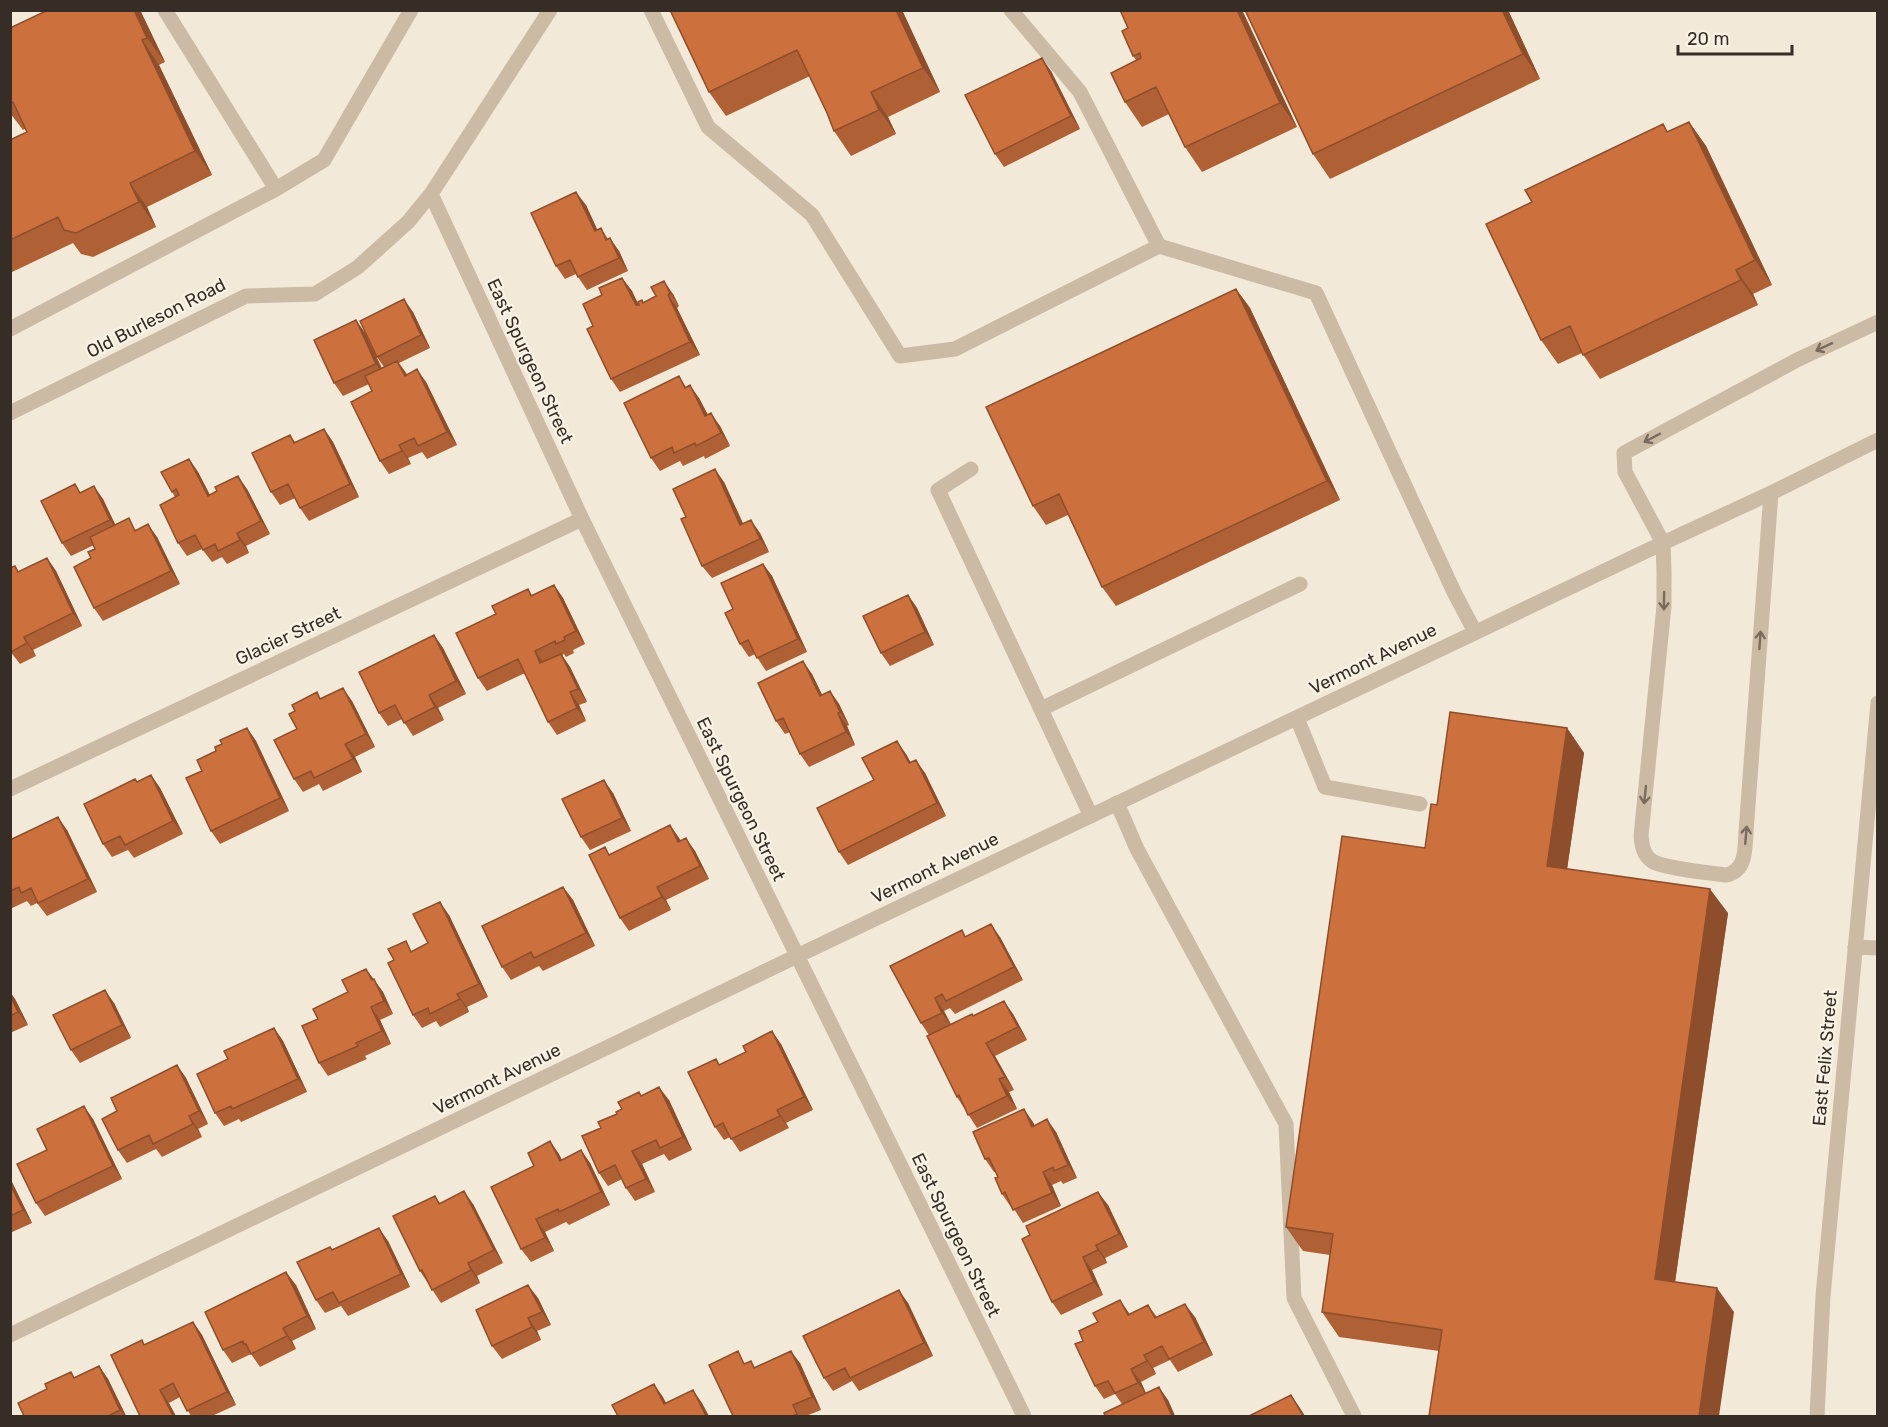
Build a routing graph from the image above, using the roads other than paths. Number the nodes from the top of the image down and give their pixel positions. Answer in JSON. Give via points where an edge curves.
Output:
{"nodes":[{"id":1,"x":165,"y":10,"type":"edge"},
{"id":2,"x":411,"y":10,"type":"edge"},
{"id":3,"x":550,"y":10,"type":"edge"},
{"id":4,"x":651,"y":10,"type":"edge"},
{"id":5,"x":1011,"y":10,"type":"edge"},
{"id":6,"x":276,"y":189,"type":"junction"},
{"id":7,"x":431,"y":194,"type":"junction"},
{"id":8,"x":1160,"y":246,"type":"junction"},
{"id":9,"x":1878,"y":322,"type":"edge"},
{"id":10,"x":10,"y":329,"type":"edge"},
{"id":11,"x":10,"y":413,"type":"edge"},
{"id":12,"x":1878,"y":440,"type":"edge"},
{"id":13,"x":971,"y":469,"type":"dead end"},
{"id":14,"x":1771,"y":494,"type":"junction"},
{"id":15,"x":582,"y":519,"type":"junction"},
{"id":16,"x":1663,"y":543,"type":"junction"},
{"id":17,"x":1300,"y":584,"type":"dead end"},
{"id":18,"x":1475,"y":632,"type":"junction"},
{"id":19,"x":1878,"y":703,"type":"edge"},
{"id":20,"x":1041,"y":709,"type":"junction"},
{"id":21,"x":1297,"y":718,"type":"junction"},
{"id":22,"x":10,"y":789,"type":"edge"},
{"id":23,"x":1118,"y":803,"type":"junction"},
{"id":24,"x":1420,"y":804,"type":"dead end"},
{"id":25,"x":1091,"y":816,"type":"junction"},
{"id":26,"x":1855,"y":946,"type":"junction"},
{"id":27,"x":1878,"y":948,"type":"edge"},
{"id":28,"x":797,"y":956,"type":"junction"},
{"id":29,"x":10,"y":1335,"type":"edge"},
{"id":30,"x":1024,"y":1416,"type":"edge"},
{"id":31,"x":1354,"y":1416,"type":"edge"},
{"id":32,"x":1817,"y":1416,"type":"edge"}],
"edges":[{"from":1,"to":6,"type":"street"},
{"from":2,"to":6,"type":"street","via":[[324,160]]},
{"from":3,"to":7,"type":"street","name":"Old Burleson Road"},
{"from":4,"to":8,"type":"street","via":[[708,127],[812,215],[900,356],[955,349]]},
{"from":5,"to":8,"type":"street","via":[[1080,92]]},
{"from":6,"to":10,"type":"street"},
{"from":7,"to":11,"type":"street","name":"Old Burleson Road","via":[[408,222],[358,267],[315,294],[246,296]]},
{"from":7,"to":15,"type":"street","name":"East Spurgeon Street"},
{"from":8,"to":18,"type":"street","via":[[1316,293]]},
{"from":9,"to":16,"type":"street","one_way":true,"via":[[1799,359],[1624,453],[1625,472]]},
{"from":12,"to":14,"type":"street","name":"Vermont Avenue"},
{"from":13,"to":20,"type":"street","via":[[939,490]]},
{"from":14,"to":16,"type":"street","name":"Vermont Avenue"},
{"from":16,"to":14,"type":"street","one_way":true,"via":[[1664,606],[1642,848],[1657,863],[1726,875],[1738,870],[1745,843]]},
{"from":15,"to":22,"type":"street","name":"Glacier Street"},
{"from":15,"to":28,"type":"street","name":"East Spurgeon Street"},
{"from":16,"to":18,"type":"street","name":"Vermont Avenue"},
{"from":17,"to":20,"type":"street"},
{"from":18,"to":21,"type":"street","name":"Vermont Avenue"},
{"from":19,"to":26,"type":"street","name":"East Felix Street"},
{"from":20,"to":25,"type":"street"},
{"from":21,"to":23,"type":"street","name":"Vermont Avenue"},
{"from":21,"to":24,"type":"street","via":[[1325,786]]},
{"from":23,"to":25,"type":"street","name":"Vermont Avenue"},
{"from":23,"to":31,"type":"street","via":[[1137,849],[1286,1124],[1294,1298]]},
{"from":25,"to":28,"type":"street","name":"Vermont Avenue"},
{"from":26,"to":27,"type":"street"},
{"from":26,"to":32,"type":"street","name":"East Felix Street","via":[[1823,1296]]},
{"from":28,"to":29,"type":"street","name":"Vermont Avenue"},
{"from":28,"to":30,"type":"street","name":"East Spurgeon Street"}]}
